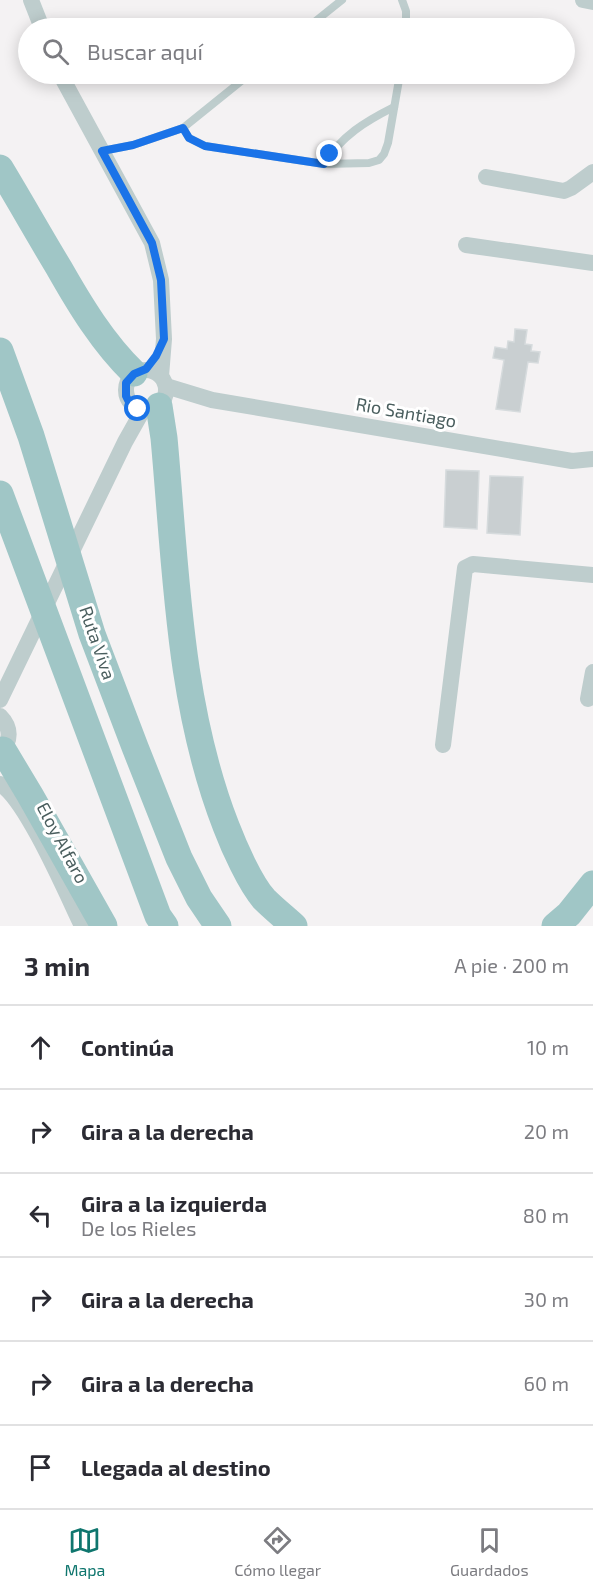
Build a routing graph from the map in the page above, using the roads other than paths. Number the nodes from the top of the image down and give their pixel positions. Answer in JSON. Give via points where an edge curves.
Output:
{"nodes":[{"id":1,"x":31,"y":0,"type":"edge"},
{"id":2,"x":342,"y":0,"type":"edge"},
{"id":3,"x":402,"y":0,"type":"edge"},
{"id":4,"x":583,"y":0,"type":"edge"},
{"id":5,"x":593,"y":2,"type":"edge"},
{"id":6,"x":38,"y":18,"type":"edge"},
{"id":7,"x":320,"y":18,"type":"edge"},
{"id":8,"x":406,"y":18,"type":"edge"},
{"id":9,"x":65,"y":84,"type":"edge"},
{"id":10,"x":238,"y":84,"type":"edge"},
{"id":11,"x":398,"y":84,"type":"edge"},
{"id":12,"x":394,"y":107,"type":"junction"},
{"id":13,"x":183,"y":128,"type":"junction"},
{"id":14,"x":102,"y":151,"type":"junction"},
{"id":15,"x":324,"y":164,"type":"junction"},
{"id":16,"x":0,"y":168,"type":"edge"},
{"id":17,"x":593,"y":172,"type":"edge"},
{"id":18,"x":486,"y":177,"type":"dead end"},
{"id":19,"x":466,"y":245,"type":"dead end"},
{"id":20,"x":593,"y":263,"type":"edge"},
{"id":21,"x":0,"y":351,"type":"edge"},
{"id":22,"x":150,"y":390,"type":"junction"},
{"id":23,"x":593,"y":459,"type":"edge"},
{"id":24,"x":0,"y":494,"type":"edge"},
{"id":25,"x":593,"y":575,"type":"edge"},
{"id":26,"x":593,"y":672,"type":"edge"},
{"id":27,"x":588,"y":699,"type":"dead end"},
{"id":28,"x":0,"y":700,"type":"edge"},
{"id":29,"x":0,"y":716,"type":"edge"},
{"id":30,"x":443,"y":744,"type":"dead end"},
{"id":31,"x":2,"y":752,"type":"edge"},
{"id":32,"x":0,"y":784,"type":"edge"},
{"id":33,"x":593,"y":884,"type":"edge"},
{"id":34,"x":82,"y":926,"type":"edge"},
{"id":35,"x":104,"y":926,"type":"edge"},
{"id":36,"x":165,"y":926,"type":"edge"},
{"id":37,"x":218,"y":926,"type":"edge"},
{"id":38,"x":294,"y":926,"type":"edge"},
{"id":39,"x":555,"y":926,"type":"edge"}],
"edges":[{"from":1,"to":6,"type":"street"},
{"from":2,"to":7,"type":"lane"},
{"from":3,"to":8,"type":"lane"},
{"from":4,"to":5,"type":"street"},
{"from":9,"to":14,"type":"street"},
{"from":10,"to":13,"type":"lane"},
{"from":11,"to":12,"type":"lane"},
{"from":12,"to":15,"type":"lane","via":[[367,120],[342,140]]},
{"from":12,"to":15,"type":"lane","via":[[388,143],[379,160]]},
{"from":13,"to":14,"type":"lane"},
{"from":13,"to":15,"type":"lane","via":[[189,138],[205,146]]},
{"from":14,"to":22,"type":"street","via":[[152,243],[161,280],[164,339]]},
{"from":16,"to":22,"type":"highway","via":[[97,329]]},
{"from":17,"to":18,"type":"street","via":[[564,190]]},
{"from":19,"to":20,"type":"street"},
{"from":21,"to":37,"type":"highway","name":"Ruta Viva","via":[[31,435],[92,634],[179,858]]},
{"from":22,"to":23,"type":"street","name":"Rio Santiago","via":[[572,461]]},
{"from":22,"to":28,"type":"street"},
{"from":22,"to":38,"type":"highway","via":[[164,438],[182,642],[202,752],[235,851],[263,897]]},
{"from":24,"to":36,"type":"highway","via":[[111,794]]},
{"from":25,"to":30,"type":"street","via":[[473,564],[465,568]]},
{"from":26,"to":27,"type":"street"},
{"from":29,"to":31,"type":"street","via":[[9,729]]},
{"from":31,"to":35,"type":"highway"},
{"from":32,"to":34,"type":"street","name":"Eloy Alfaro","via":[[14,796],[33,826]]},
{"from":33,"to":39,"type":"highway"}]}
